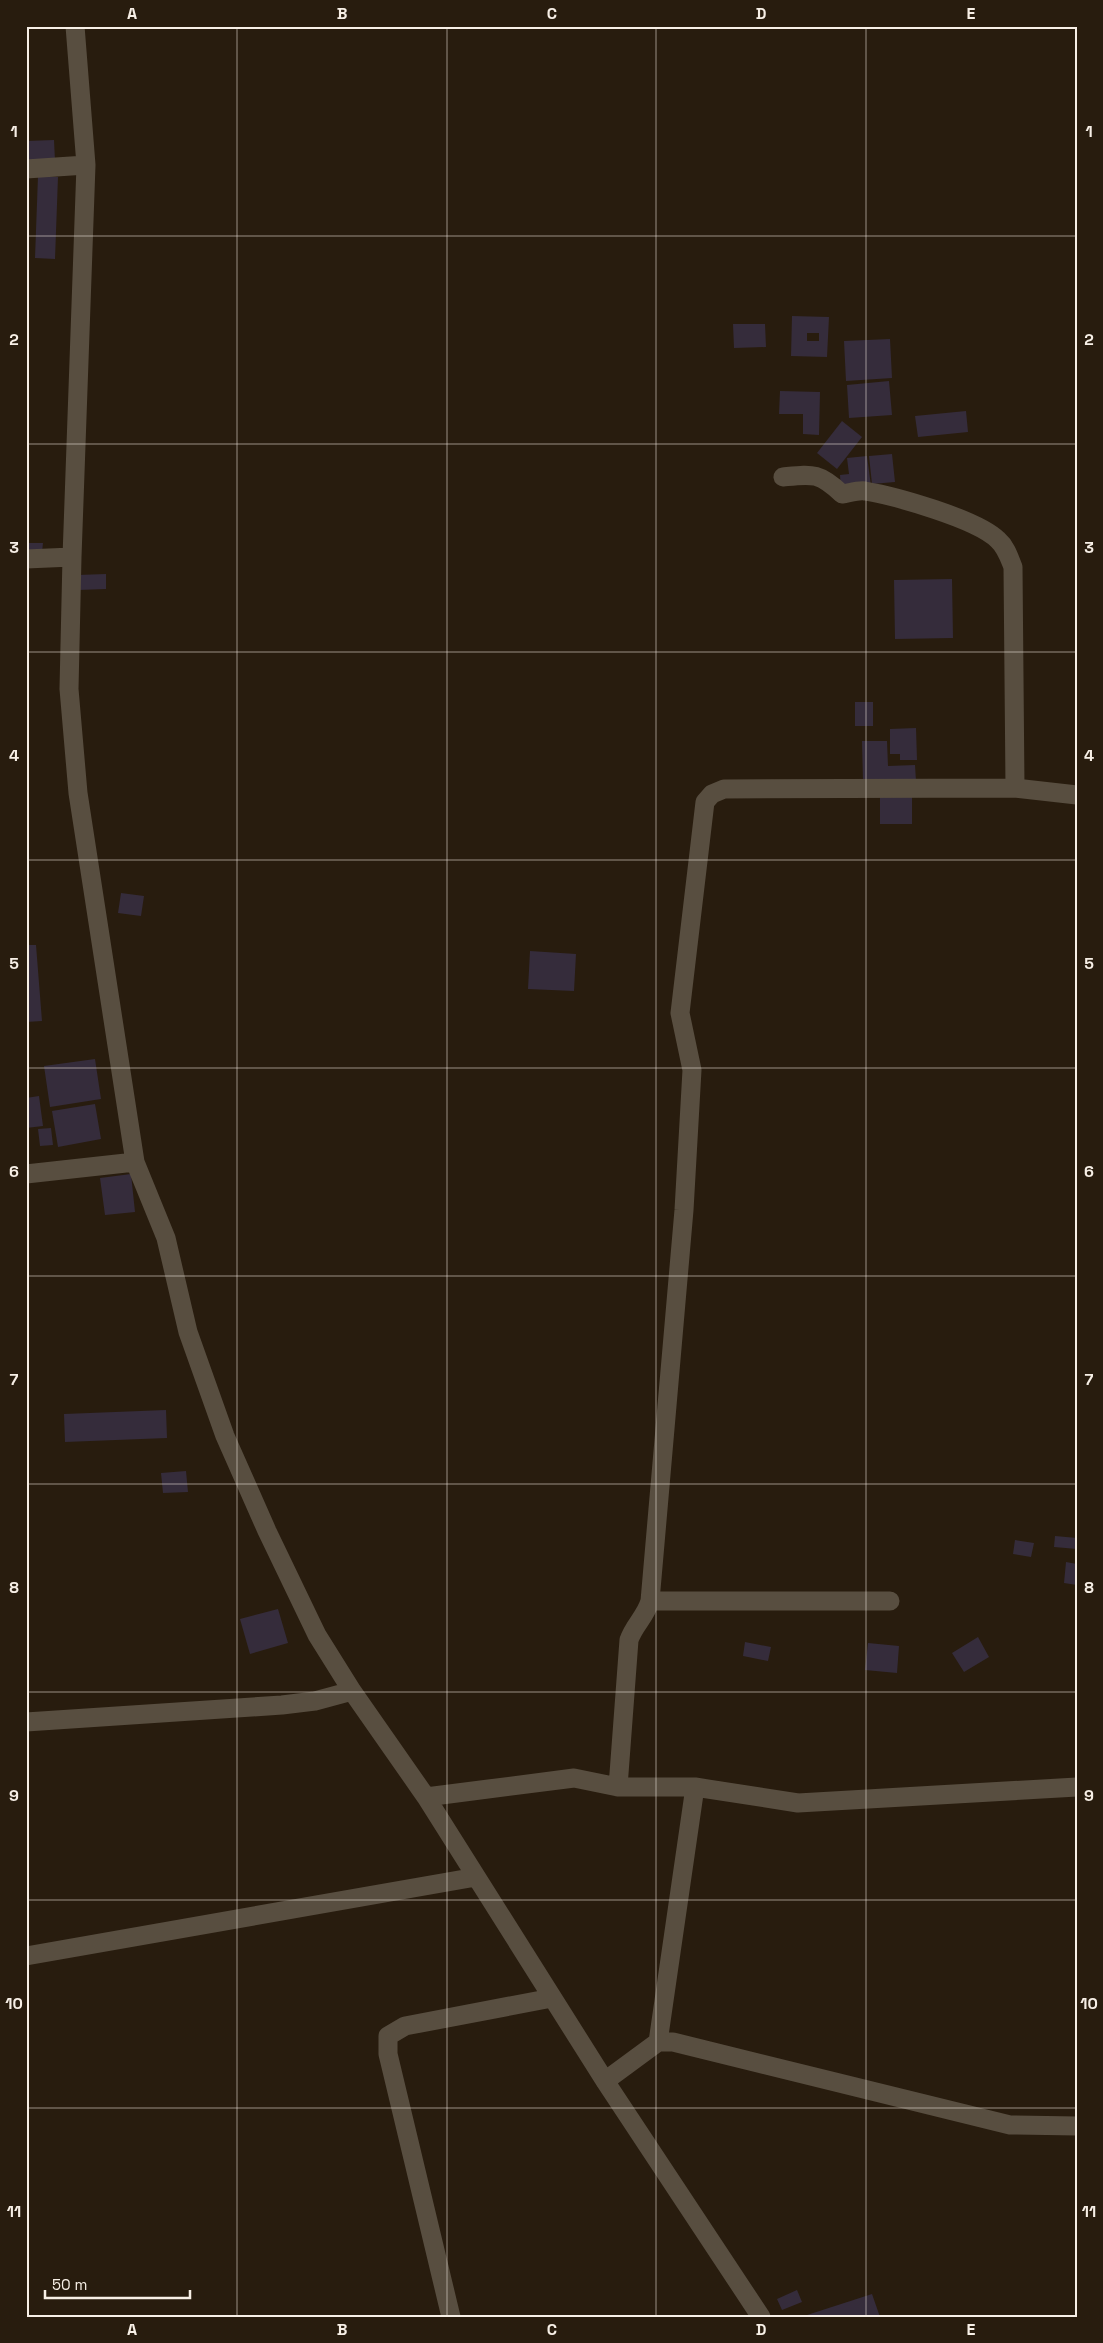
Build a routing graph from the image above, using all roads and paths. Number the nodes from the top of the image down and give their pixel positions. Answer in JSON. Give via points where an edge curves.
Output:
{"nodes":[{"id":1,"x":75,"y":26,"type":"edge"},
{"id":2,"x":86,"y":164,"type":"junction"},
{"id":3,"x":26,"y":169,"type":"edge"},
{"id":4,"x":783,"y":477,"type":"dead end"},
{"id":5,"x":72,"y":557,"type":"junction"},
{"id":6,"x":26,"y":559,"type":"edge"},
{"id":7,"x":1015,"y":788,"type":"junction"},
{"id":8,"x":1077,"y":795,"type":"edge"},
{"id":9,"x":135,"y":1162,"type":"junction"},
{"id":10,"x":26,"y":1174,"type":"edge"},
{"id":11,"x":650,"y":1601,"type":"junction"},
{"id":12,"x":890,"y":1601,"type":"dead end"},
{"id":13,"x":352,"y":1691,"type":"junction"},
{"id":14,"x":26,"y":1722,"type":"edge"},
{"id":15,"x":618,"y":1786,"type":"junction"},
{"id":16,"x":695,"y":1787,"type":"junction"},
{"id":17,"x":1077,"y":1787,"type":"edge"},
{"id":18,"x":426,"y":1797,"type":"junction"},
{"id":19,"x":476,"y":1877,"type":"junction"},
{"id":20,"x":26,"y":1956,"type":"edge"},
{"id":21,"x":552,"y":1998,"type":"junction"},
{"id":22,"x":658,"y":2042,"type":"junction"},
{"id":23,"x":605,"y":2081,"type":"junction"},
{"id":24,"x":1077,"y":2126,"type":"edge"},
{"id":25,"x":452,"y":2317,"type":"edge"},
{"id":26,"x":761,"y":2317,"type":"edge"}],
"edges":[{"from":1,"to":2,"type":"street"},
{"from":2,"to":3,"type":"street"},
{"from":2,"to":5,"type":"street"},
{"from":4,"to":7,"type":"street","via":[[812,474],[842,494],[863,490],[930,508],[981,527],[999,540],[1013,566]]},
{"from":5,"to":6,"type":"street"},
{"from":5,"to":9,"type":"street","via":[[69,689],[78,793]]},
{"from":7,"to":8,"type":"street"},
{"from":7,"to":11,"type":"street","via":[[724,789],[712,794],[705,802],[680,1013],[692,1070],[684,1210]]},
{"from":9,"to":10,"type":"street"},
{"from":9,"to":13,"type":"street","via":[[166,1238],[188,1332],[225,1436],[317,1635]]},
{"from":11,"to":12,"type":"street"},
{"from":11,"to":15,"type":"street","via":[[632,1628],[629,1640]]},
{"from":13,"to":14,"type":"street","via":[[330,1698],[282,1705]]},
{"from":13,"to":18,"type":"street"},
{"from":15,"to":16,"type":"street"},
{"from":15,"to":18,"type":"street","via":[[574,1778]]},
{"from":16,"to":17,"type":"street","via":[[798,1803]]},
{"from":16,"to":22,"type":"street"},
{"from":18,"to":19,"type":"street"},
{"from":19,"to":20,"type":"street"},
{"from":19,"to":21,"type":"street"},
{"from":21,"to":23,"type":"street"},
{"from":21,"to":25,"type":"street","via":[[405,2026],[388,2036],[388,2054]]},
{"from":22,"to":23,"type":"street"},
{"from":22,"to":24,"type":"street","via":[[673,2042],[1010,2125]]},
{"from":23,"to":26,"type":"street"}]}
